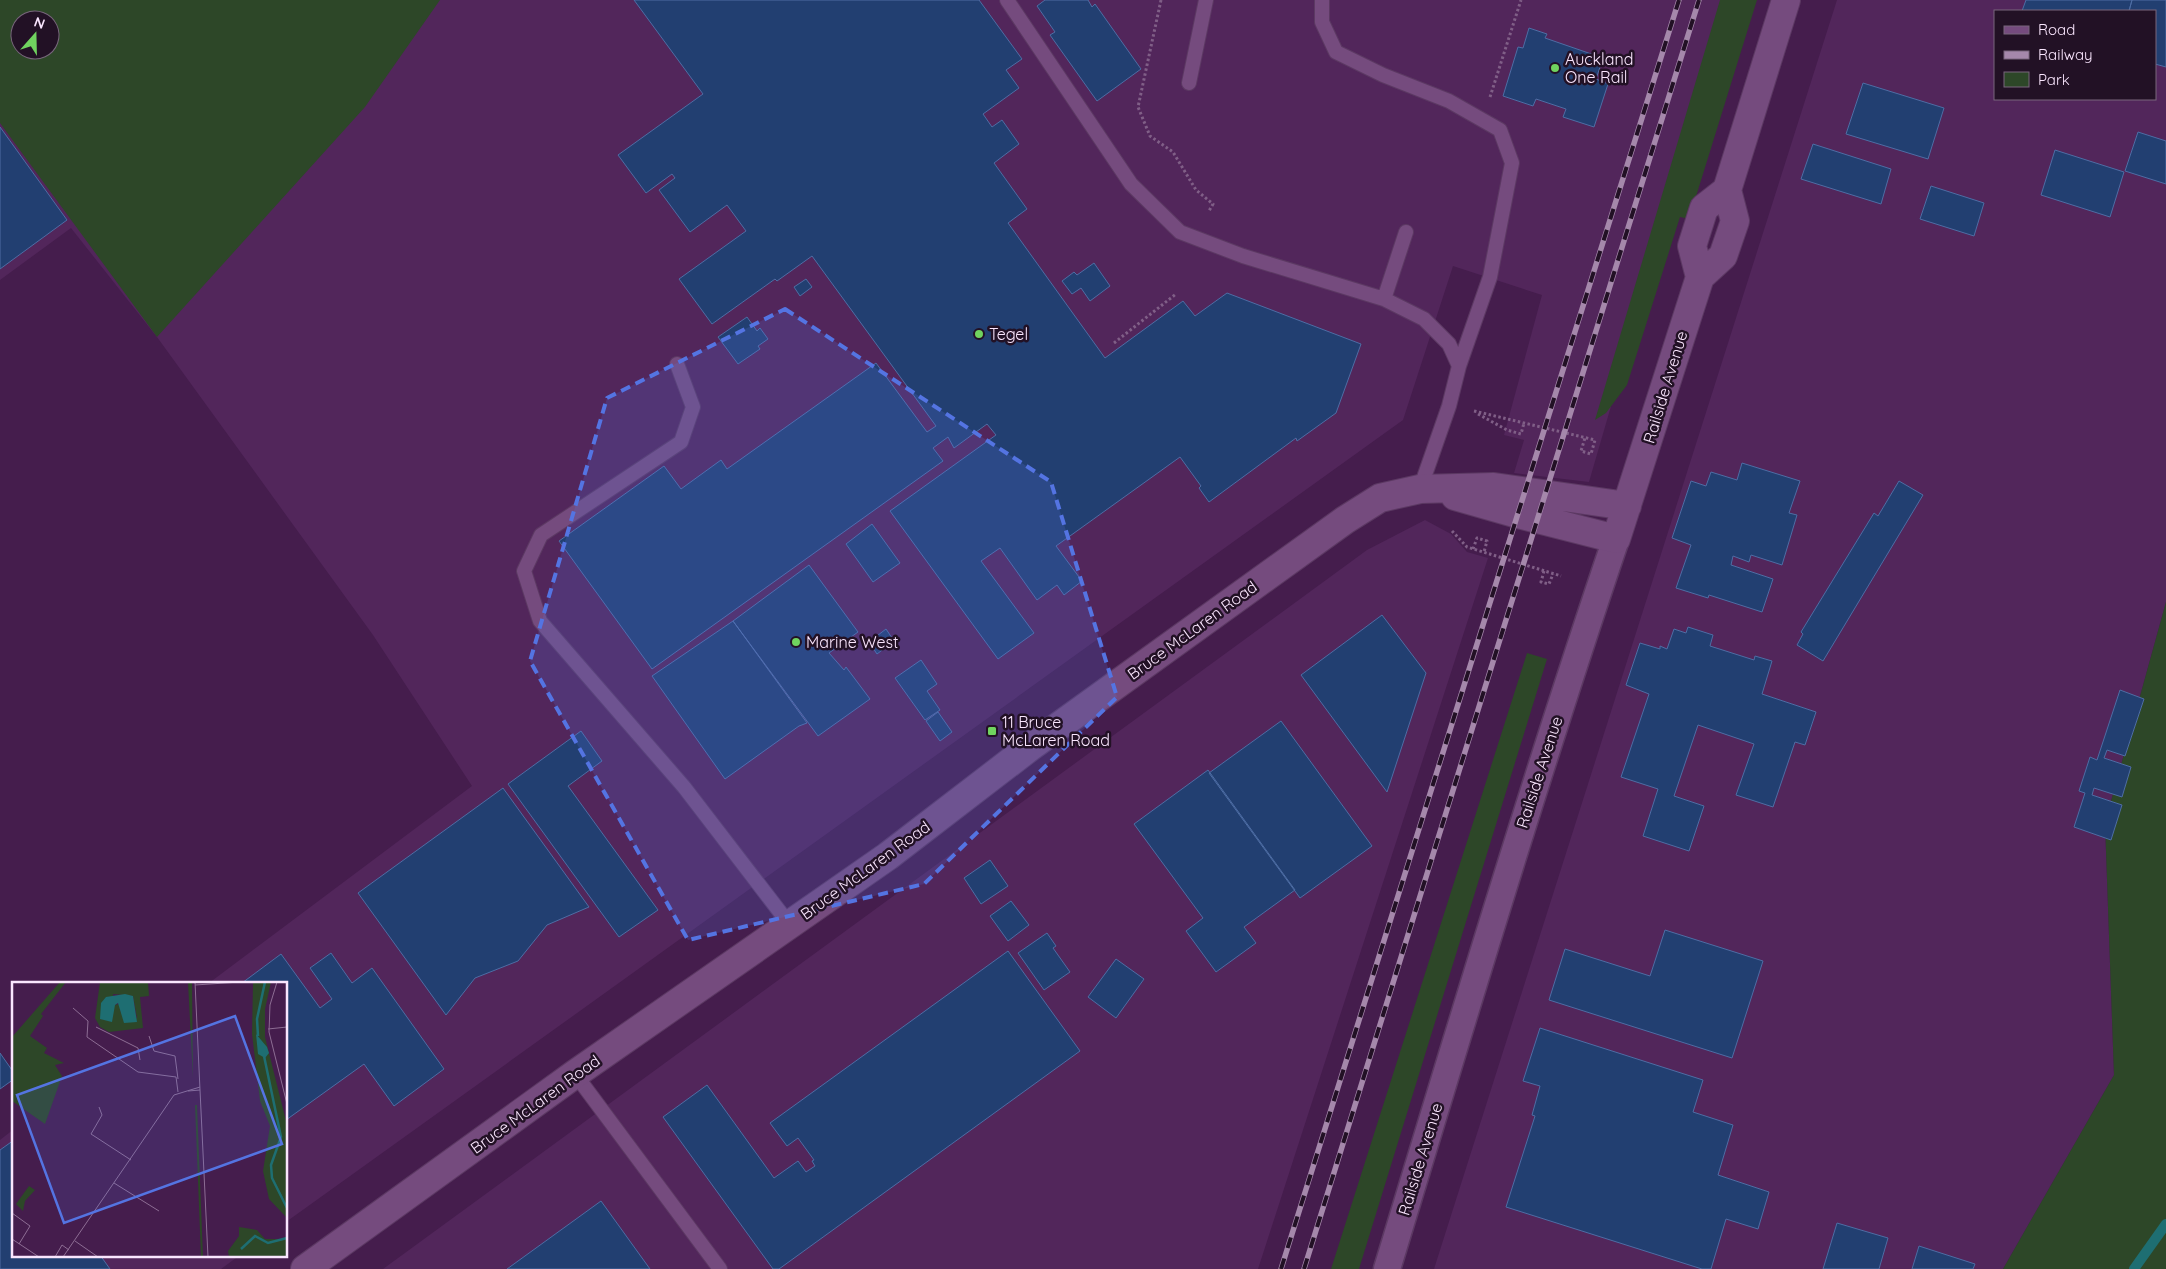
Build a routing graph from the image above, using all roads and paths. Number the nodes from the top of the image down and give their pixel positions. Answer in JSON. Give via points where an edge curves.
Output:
{"nodes":[{"id":1,"x":1007,"y":0,"type":"edge"},
{"id":2,"x":1161,"y":0,"type":"edge"},
{"id":3,"x":1206,"y":0,"type":"edge"},
{"id":4,"x":1322,"y":0,"type":"edge"},
{"id":5,"x":1520,"y":0,"type":"edge"},
{"id":6,"x":1786,"y":0,"type":"edge"},
{"id":7,"x":1190,"y":83,"type":"dead end"},
{"id":8,"x":1500,"y":130,"type":"junction"},
{"id":9,"x":1209,"y":211,"type":"dead end"},
{"id":10,"x":1406,"y":232,"type":"dead end"},
{"id":11,"x":1176,"y":294,"type":"dead end"},
{"id":12,"x":1384,"y":299,"type":"junction"},
{"id":13,"x":1114,"y":343,"type":"dead end"},
{"id":14,"x":677,"y":364,"type":"dead end"},
{"id":15,"x":1459,"y":366,"type":"junction"},
{"id":16,"x":1524,"y":423,"type":"junction"},
{"id":17,"x":1585,"y":438,"type":"junction"},
{"id":18,"x":1426,"y":489,"type":"junction"},
{"id":19,"x":1627,"y":506,"type":"junction"},
{"id":20,"x":1452,"y":531,"type":"dead end"},
{"id":21,"x":1616,"y":539,"type":"junction"},
{"id":22,"x":1473,"y":549,"type":"junction"},
{"id":23,"x":1484,"y":552,"type":"junction"},
{"id":24,"x":1544,"y":571,"type":"junction"},
{"id":25,"x":1553,"y":574,"type":"junction"},
{"id":26,"x":1561,"y":576,"type":"dead end"},
{"id":27,"x":790,"y":925,"type":"junction"},
{"id":28,"x":575,"y":1074,"type":"junction"},
{"id":29,"x":305,"y":1269,"type":"edge"},
{"id":30,"x":720,"y":1269,"type":"edge"},
{"id":31,"x":1387,"y":1269,"type":"edge"}],
"edges":[{"from":1,"to":12,"type":"lane","via":[[1131,184],[1180,232],[1243,256]]},
{"from":2,"to":9,"type":"path","via":[[1138,107],[1150,136],[1173,152],[1196,190],[1213,204]]},
{"from":3,"to":7,"type":"lane"},
{"from":4,"to":8,"type":"lane","via":[[1322,22],[1336,52],[1382,76],[1449,101]]},
{"from":5,"to":8,"type":"path","via":[[1490,96]]},
{"from":6,"to":19,"type":"main road","name":"Railside Avenue","via":[[1727,190],[1735,220],[1723,256],[1700,277]]},
{"from":8,"to":15,"type":"lane","via":[[1512,163],[1490,277]]},
{"from":10,"to":12,"type":"lane"},
{"from":11,"to":13,"type":"path"},
{"from":12,"to":15,"type":"lane","via":[[1424,319],[1438,331],[1449,344]]},
{"from":14,"to":27,"type":"lane","via":[[693,407],[681,442],[541,535],[524,571],[540,621],[684,787]]},
{"from":15,"to":18,"type":"lane"},
{"from":16,"to":16,"type":"path","via":[[1521,434],[1473,411]]},
{"from":16,"to":17,"type":"path"},
{"from":17,"to":17,"type":"path","via":[[1596,440],[1591,454],[1581,451]]},
{"from":18,"to":19,"type":"main road","name":"Bruce McLaren Road","via":[[1494,487]]},
{"from":18,"to":21,"type":"main road","name":"Bruce McLaren Road"},
{"from":18,"to":27,"type":"main road","name":"Bruce McLaren Road","via":[[1380,498],[1345,520]]},
{"from":19,"to":21,"type":"main road","name":"Railside Avenue"},
{"from":20,"to":22,"type":"path"},
{"from":21,"to":31,"type":"street","name":"Railside Avenue","via":[[1503,885]]},
{"from":22,"to":23,"type":"path"},
{"from":22,"to":23,"type":"path","via":[[1477,538],[1487,541]]},
{"from":23,"to":24,"type":"path"},
{"from":24,"to":25,"type":"path"},
{"from":24,"to":25,"type":"path","via":[[1541,582],[1549,584]]},
{"from":25,"to":26,"type":"path"},
{"from":27,"to":28,"type":"main road","name":"Bruce McLaren Road"},
{"from":28,"to":29,"type":"main road","name":"Bruce McLaren Road"},
{"from":28,"to":30,"type":"lane"}]}
